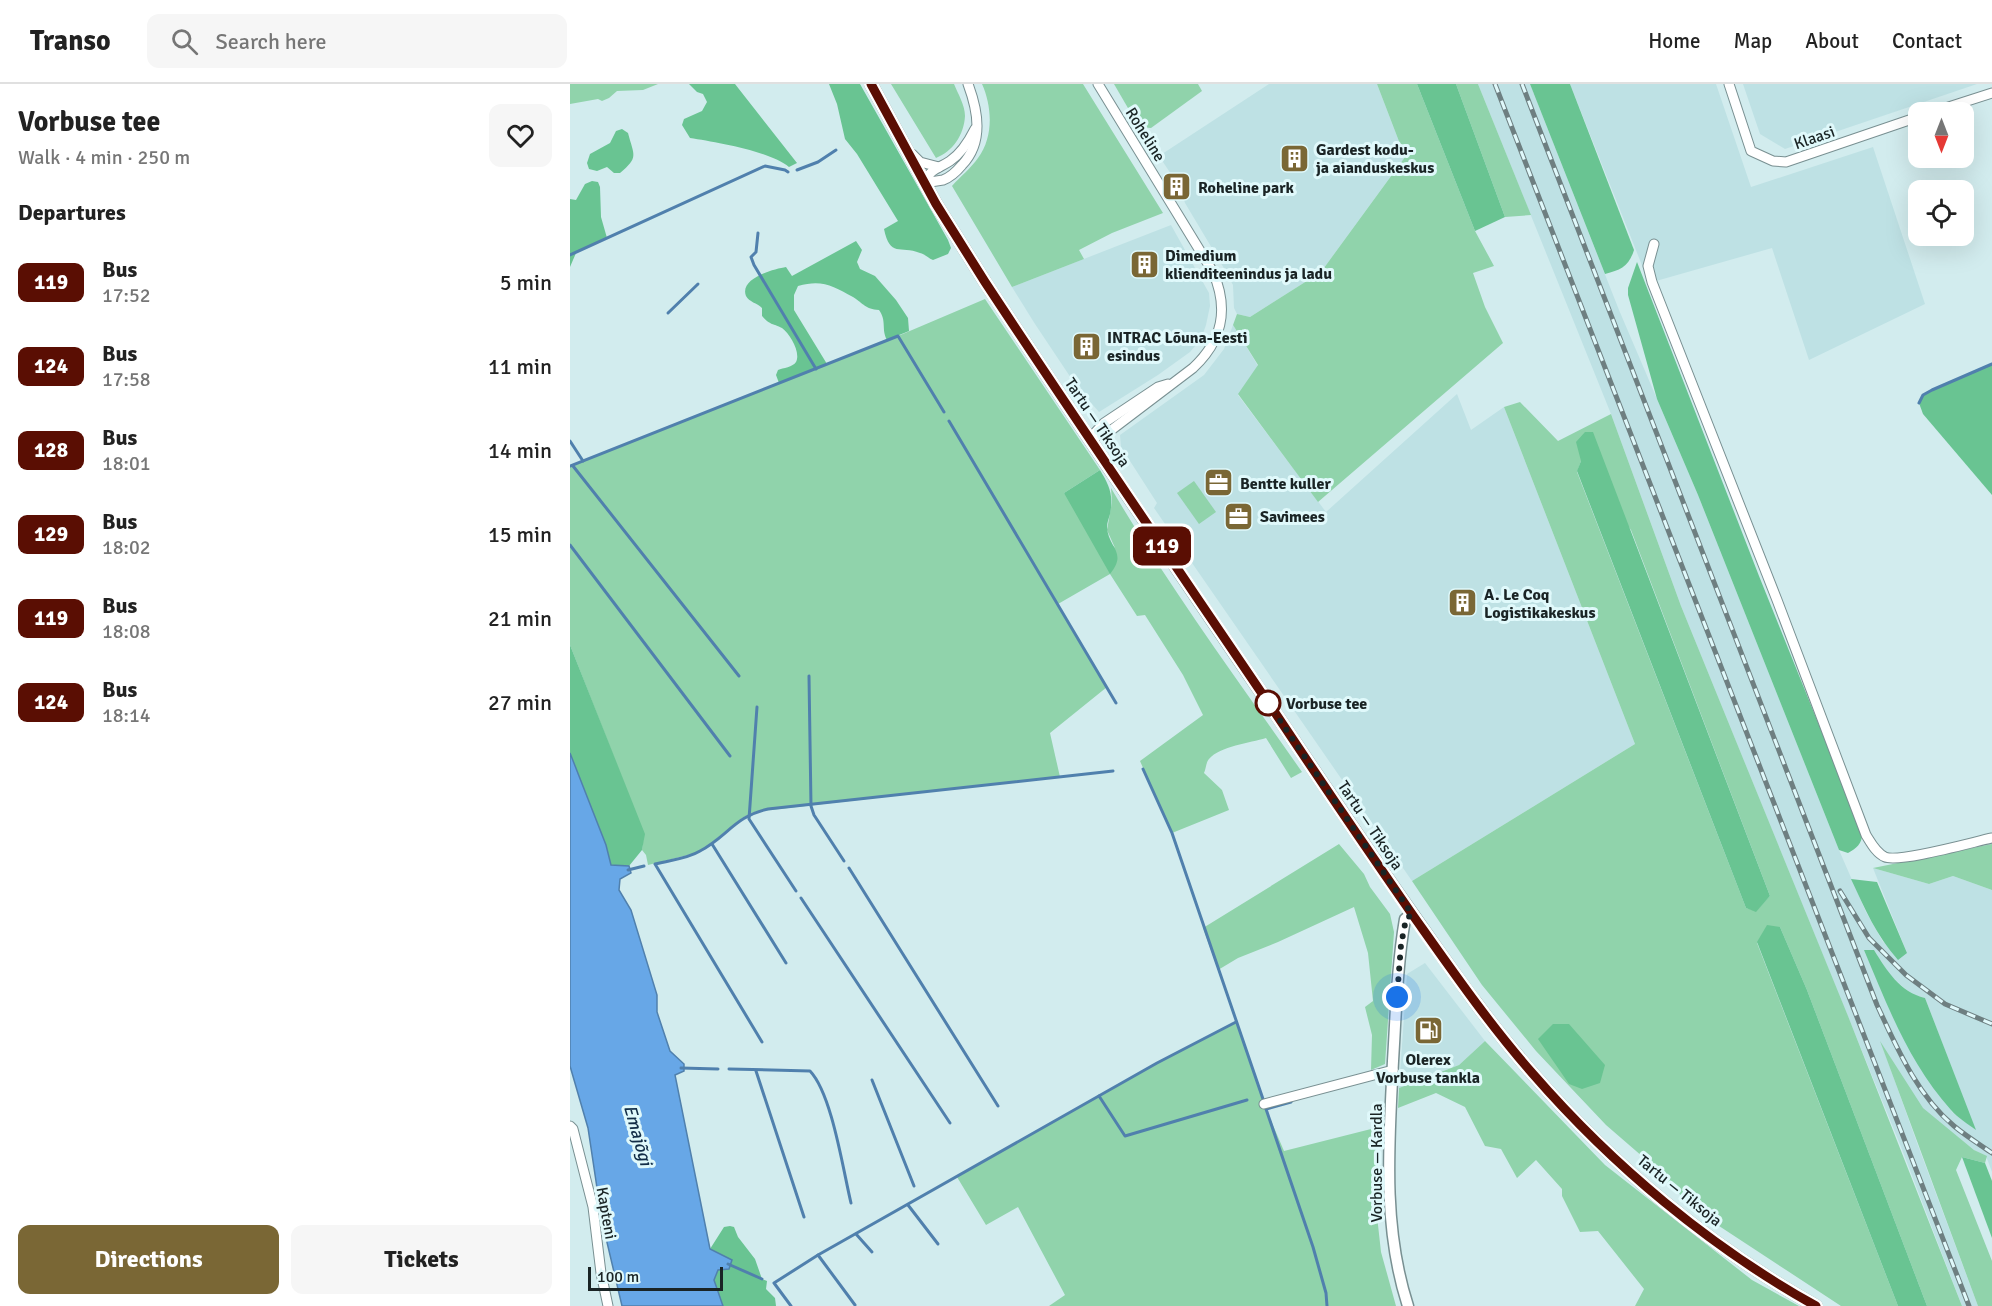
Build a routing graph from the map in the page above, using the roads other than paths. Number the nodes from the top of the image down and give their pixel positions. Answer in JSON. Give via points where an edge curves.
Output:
{"nodes":[{"id":1,"x":871,"y":84,"type":"edge"},
{"id":2,"x":968,"y":84,"type":"edge"},
{"id":3,"x":1098,"y":84,"type":"edge"},
{"id":4,"x":1729,"y":84,"type":"edge"},
{"id":5,"x":1992,"y":93,"type":"edge"},
{"id":6,"x":1964,"y":102,"type":"edge"},
{"id":7,"x":1908,"y":120,"type":"edge"},
{"id":8,"x":978,"y":125,"type":"junction"},
{"id":9,"x":906,"y":149,"type":"junction"},
{"id":10,"x":939,"y":167,"type":"junction"},
{"id":11,"x":924,"y":183,"type":"junction"},
{"id":12,"x":1654,"y":244,"type":"dead end"},
{"id":13,"x":1089,"y":439,"type":"junction"},
{"id":14,"x":1992,"y":838,"type":"edge"},
{"id":15,"x":1412,"y":914,"type":"junction"},
{"id":16,"x":1393,"y":1070,"type":"junction"},
{"id":17,"x":1264,"y":1104,"type":"dead end"},
{"id":18,"x":570,"y":1126,"type":"edge"},
{"id":19,"x":608,"y":1306,"type":"edge"},
{"id":20,"x":1408,"y":1306,"type":"edge"},
{"id":21,"x":1816,"y":1306,"type":"edge"}],
"edges":[{"from":1,"to":9,"type":"main road","name":"Tartu — Tiksoja"},
{"from":2,"to":8,"type":"street"},
{"from":3,"to":13,"type":"street","name":"Roheline","via":[[1213,272],[1221,295],[1222,319],[1212,345],[1198,362],[1173,382],[1158,387],[1104,423]]},
{"from":4,"to":7,"type":"street","name":"Klaasi","via":[[1751,151],[1773,161],[1786,162]]},
{"from":5,"to":6,"type":"street"},
{"from":8,"to":10,"type":"street","via":[[961,152]]},
{"from":8,"to":11,"type":"street","via":[[966,161],[945,179]]},
{"from":9,"to":10,"type":"street","via":[[920,162]]},
{"from":9,"to":11,"type":"main road","name":"Tartu — Tiksoja"},
{"from":10,"to":11,"type":"street","via":[[930,172]]},
{"from":11,"to":13,"type":"main road","name":"Tartu — Tiksoja"},
{"from":12,"to":14,"type":"street","via":[[1648,266],[1652,282],[1866,835],[1886,858]]},
{"from":13,"to":15,"type":"main road","name":"Tartu — Tiksoja"},
{"from":15,"to":16,"type":"street","name":"Vorbuse — Kardla","via":[[1406,919],[1399,962]]},
{"from":15,"to":21,"type":"main road","name":"Tartu — Tiksoja","via":[[1492,1025],[1584,1128],[1684,1218],[1783,1288]]},
{"from":16,"to":17,"type":"street"},
{"from":16,"to":20,"type":"street","name":"Vorbuse — Kardla","via":[[1390,1218],[1398,1275]]},
{"from":18,"to":19,"type":"street","name":"Kapteni","via":[[593,1207]]}]}
